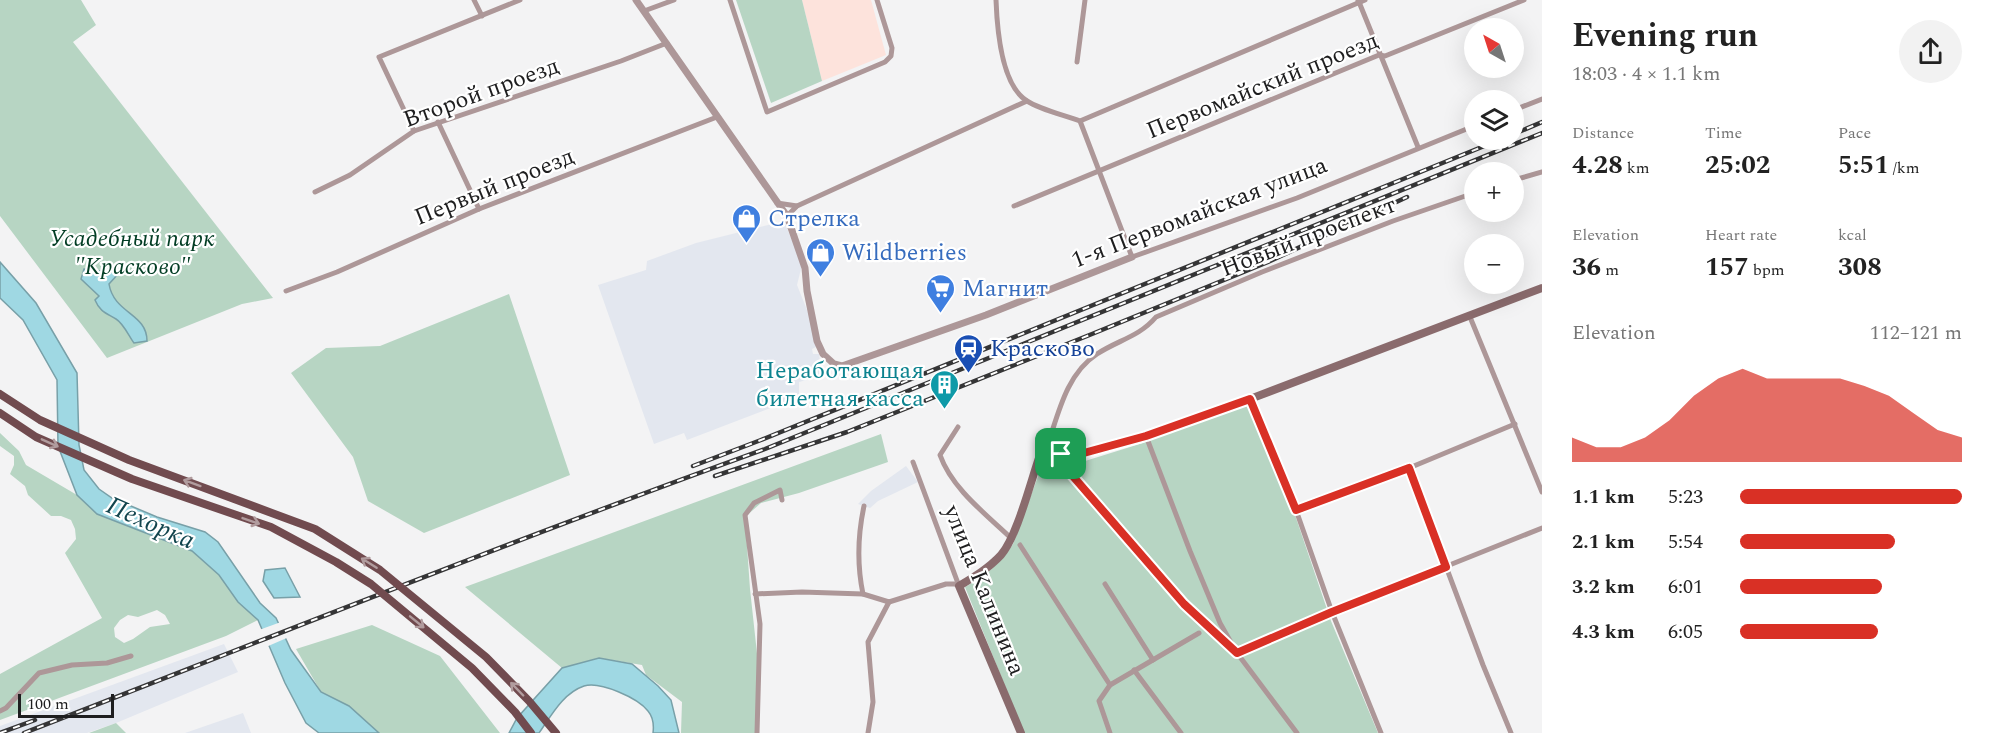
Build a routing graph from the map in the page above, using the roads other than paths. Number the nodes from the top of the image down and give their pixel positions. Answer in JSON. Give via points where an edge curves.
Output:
{"nodes":[{"id":1,"x":474,"y":0,"type":"edge"},
{"id":2,"x":520,"y":0,"type":"edge"},
{"id":3,"x":636,"y":0,"type":"edge"},
{"id":4,"x":674,"y":0,"type":"edge"},
{"id":5,"x":730,"y":0,"type":"edge"},
{"id":6,"x":877,"y":0,"type":"edge"},
{"id":7,"x":996,"y":0,"type":"edge"},
{"id":8,"x":1085,"y":0,"type":"edge"},
{"id":9,"x":1524,"y":0,"type":"edge"},
{"id":10,"x":1361,"y":1,"type":"edge"},
{"id":11,"x":644,"y":11,"type":"junction"},
{"id":12,"x":482,"y":16,"type":"junction"},
{"id":13,"x":667,"y":43,"type":"junction"},
{"id":14,"x":1379,"y":55,"type":"junction"},
{"id":15,"x":1077,"y":62,"type":"dead end"},
{"id":16,"x":1542,"y":99,"type":"edge"},
{"id":17,"x":1027,"y":101,"type":"junction"},
{"id":18,"x":1524,"y":106,"type":"edge"},
{"id":19,"x":717,"y":117,"type":"junction"},
{"id":20,"x":1080,"y":121,"type":"junction"},
{"id":21,"x":438,"y":122,"type":"junction"},
{"id":22,"x":1464,"y":130,"type":"edge"},
{"id":23,"x":414,"y":131,"type":"junction"},
{"id":24,"x":1418,"y":147,"type":"junction"},
{"id":25,"x":1098,"y":171,"type":"junction"},
{"id":26,"x":1542,"y":172,"type":"edge"},
{"id":27,"x":1524,"y":177,"type":"edge"},
{"id":28,"x":315,"y":192,"type":"dead end"},
{"id":29,"x":1464,"y":196,"type":"edge"},
{"id":30,"x":777,"y":202,"type":"junction"},
{"id":31,"x":797,"y":206,"type":"junction"},
{"id":32,"x":1014,"y":206,"type":"dead end"},
{"id":33,"x":479,"y":209,"type":"junction"},
{"id":34,"x":787,"y":216,"type":"junction"},
{"id":35,"x":1132,"y":257,"type":"junction"},
{"id":36,"x":1542,"y":288,"type":"edge"},
{"id":37,"x":286,"y":291,"type":"dead end"},
{"id":38,"x":1470,"y":317,"type":"junction"},
{"id":39,"x":0,"y":394,"type":"edge"},
{"id":40,"x":1250,"y":399,"type":"junction"},
{"id":41,"x":0,"y":413,"type":"edge"},
{"id":42,"x":1515,"y":424,"type":"junction"},
{"id":43,"x":958,"y":427,"type":"dead end"},
{"id":44,"x":1146,"y":436,"type":"junction"},
{"id":45,"x":1047,"y":447,"type":"junction"},
{"id":46,"x":1061,"y":454,"type":"junction"},
{"id":47,"x":913,"y":462,"type":"dead end"},
{"id":48,"x":1409,"y":468,"type":"junction"},
{"id":49,"x":1542,"y":492,"type":"edge"},
{"id":50,"x":782,"y":500,"type":"dead end"},
{"id":51,"x":864,"y":506,"type":"dead end"},
{"id":52,"x":1296,"y":510,"type":"junction"},
{"id":53,"x":1542,"y":528,"type":"edge"},
{"id":54,"x":1012,"y":539,"type":"junction"},
{"id":55,"x":1020,"y":545,"type":"dead end"},
{"id":56,"x":1446,"y":567,"type":"junction"},
{"id":57,"x":1105,"y":584,"type":"dead end"},
{"id":58,"x":959,"y":585,"type":"junction"},
{"id":59,"x":755,"y":594,"type":"junction"},
{"id":60,"x":862,"y":594,"type":"junction"},
{"id":61,"x":889,"y":602,"type":"junction"},
{"id":62,"x":1332,"y":612,"type":"junction"},
{"id":63,"x":1199,"y":633,"type":"dead end"},
{"id":64,"x":1237,"y":653,"type":"junction"},
{"id":65,"x":131,"y":656,"type":"dead end"},
{"id":66,"x":1153,"y":660,"type":"junction"},
{"id":67,"x":1134,"y":670,"type":"junction"},
{"id":68,"x":1110,"y":685,"type":"junction"},
{"id":69,"x":0,"y":711,"type":"edge"},
{"id":70,"x":531,"y":733,"type":"edge"},
{"id":71,"x":556,"y":733,"type":"edge"},
{"id":72,"x":757,"y":733,"type":"edge"},
{"id":73,"x":868,"y":733,"type":"edge"},
{"id":74,"x":1021,"y":733,"type":"edge"},
{"id":75,"x":1110,"y":733,"type":"edge"},
{"id":76,"x":1181,"y":733,"type":"edge"},
{"id":77,"x":1298,"y":733,"type":"edge"},
{"id":78,"x":1381,"y":733,"type":"edge"},
{"id":79,"x":1511,"y":733,"type":"edge"}],
"edges":[{"from":1,"to":12,"type":"street"},
{"from":2,"to":12,"type":"street"},
{"from":3,"to":11,"type":"street"},
{"from":4,"to":11,"type":"street"},
{"from":5,"to":6,"type":"street","via":[[767,112],[891,56]]},
{"from":7,"to":17,"type":"street","via":[[1006,70]]},
{"from":8,"to":15,"type":"street"},
{"from":9,"to":14,"type":"street","name":"Первомайский проезд"},
{"from":10,"to":14,"type":"street"},
{"from":10,"to":20,"type":"street"},
{"from":11,"to":13,"type":"street"},
{"from":12,"to":23,"type":"street","via":[[379,57]]},
{"from":13,"to":19,"type":"street"},
{"from":13,"to":21,"type":"street","name":"Второй проезд"},
{"from":14,"to":24,"type":"street"},
{"from":14,"to":25,"type":"street","name":"Первомайский проезд"},
{"from":16,"to":18,"type":"street"},
{"from":17,"to":20,"type":"street"},
{"from":17,"to":31,"type":"street"},
{"from":19,"to":30,"type":"street"},
{"from":19,"to":33,"type":"street","name":"Первый проезд"},
{"from":20,"to":25,"type":"street"},
{"from":21,"to":23,"type":"street","name":"Второй проезд"},
{"from":21,"to":33,"type":"street"},
{"from":22,"to":24,"type":"street","name":"1-я Первомайская улица"},
{"from":23,"to":28,"type":"street","name":"Второй проезд","via":[[350,175]]},
{"from":24,"to":35,"type":"street","name":"1-я Первомайская улица","via":[[1297,198]]},
{"from":25,"to":32,"type":"street","name":"Первомайский проезд"},
{"from":25,"to":35,"type":"street"},
{"from":26,"to":27,"type":"street"},
{"from":29,"to":45,"type":"street","name":"Новый проспект","via":[[1273,267],[1156,316],[1145,329],[1096,354],[1081,368],[1065,394]]},
{"from":30,"to":31,"type":"street"},
{"from":30,"to":34,"type":"street"},
{"from":31,"to":34,"type":"street"},
{"from":33,"to":37,"type":"street","name":"Первый проезд"},
{"from":34,"to":35,"type":"street","name":"1-я Первомайская улица","via":[[805,268],[817,341],[823,354],[842,366]]},
{"from":36,"to":38,"type":"main road"},
{"from":38,"to":40,"type":"main road"},
{"from":38,"to":42,"type":"street"},
{"from":71,"to":39,"type":"main road","one_way":true,"bridge":true,"via":[[486,657],[380,570],[315,529],[129,460],[40,420]]},
{"from":40,"to":44,"type":"main road"},
{"from":40,"to":52,"type":"street"},
{"from":41,"to":70,"type":"main road","one_way":true,"bridge":true,"via":[[36,437],[132,479],[271,527],[336,562],[371,584],[472,668]]},
{"from":42,"to":48,"type":"street"},
{"from":42,"to":49,"type":"street"},
{"from":43,"to":54,"type":"street","via":[[940,456],[942,461],[958,485]]},
{"from":44,"to":46,"type":"main road","via":[[1080,454]]},
{"from":44,"to":64,"type":"street","via":[[1220,623]]},
{"from":45,"to":46,"type":"main road"},
{"from":45,"to":54,"type":"main road","via":[[1040,455]]},
{"from":46,"to":64,"type":"street","via":[[1071,474],[1184,604]]},
{"from":47,"to":58,"type":"street","name":"улица Калинина"},
{"from":48,"to":52,"type":"street"},
{"from":48,"to":56,"type":"street"},
{"from":50,"to":59,"type":"street","via":[[780,490],[754,502],[745,515]]},
{"from":51,"to":60,"type":"street","via":[[859,560]]},
{"from":52,"to":62,"type":"street"},
{"from":53,"to":56,"type":"street"},
{"from":54,"to":58,"type":"main road","via":[[1002,554]]},
{"from":55,"to":68,"type":"street"},
{"from":56,"to":62,"type":"street"},
{"from":56,"to":79,"type":"street"},
{"from":57,"to":66,"type":"street"},
{"from":58,"to":61,"type":"street","via":[[946,584]]},
{"from":58,"to":74,"type":"main road","name":"улица Калинина"},
{"from":59,"to":60,"type":"street"},
{"from":59,"to":72,"type":"street","via":[[760,624]]},
{"from":60,"to":61,"type":"street"},
{"from":61,"to":73,"type":"street","via":[[868,642],[873,702]]},
{"from":62,"to":64,"type":"street"},
{"from":62,"to":78,"type":"street"},
{"from":63,"to":66,"type":"street"},
{"from":64,"to":77,"type":"street"},
{"from":65,"to":69,"type":"street","via":[[39,673]]},
{"from":66,"to":67,"type":"street"},
{"from":67,"to":68,"type":"street"},
{"from":67,"to":76,"type":"street"},
{"from":68,"to":75,"type":"street","via":[[1099,701]]}]}
